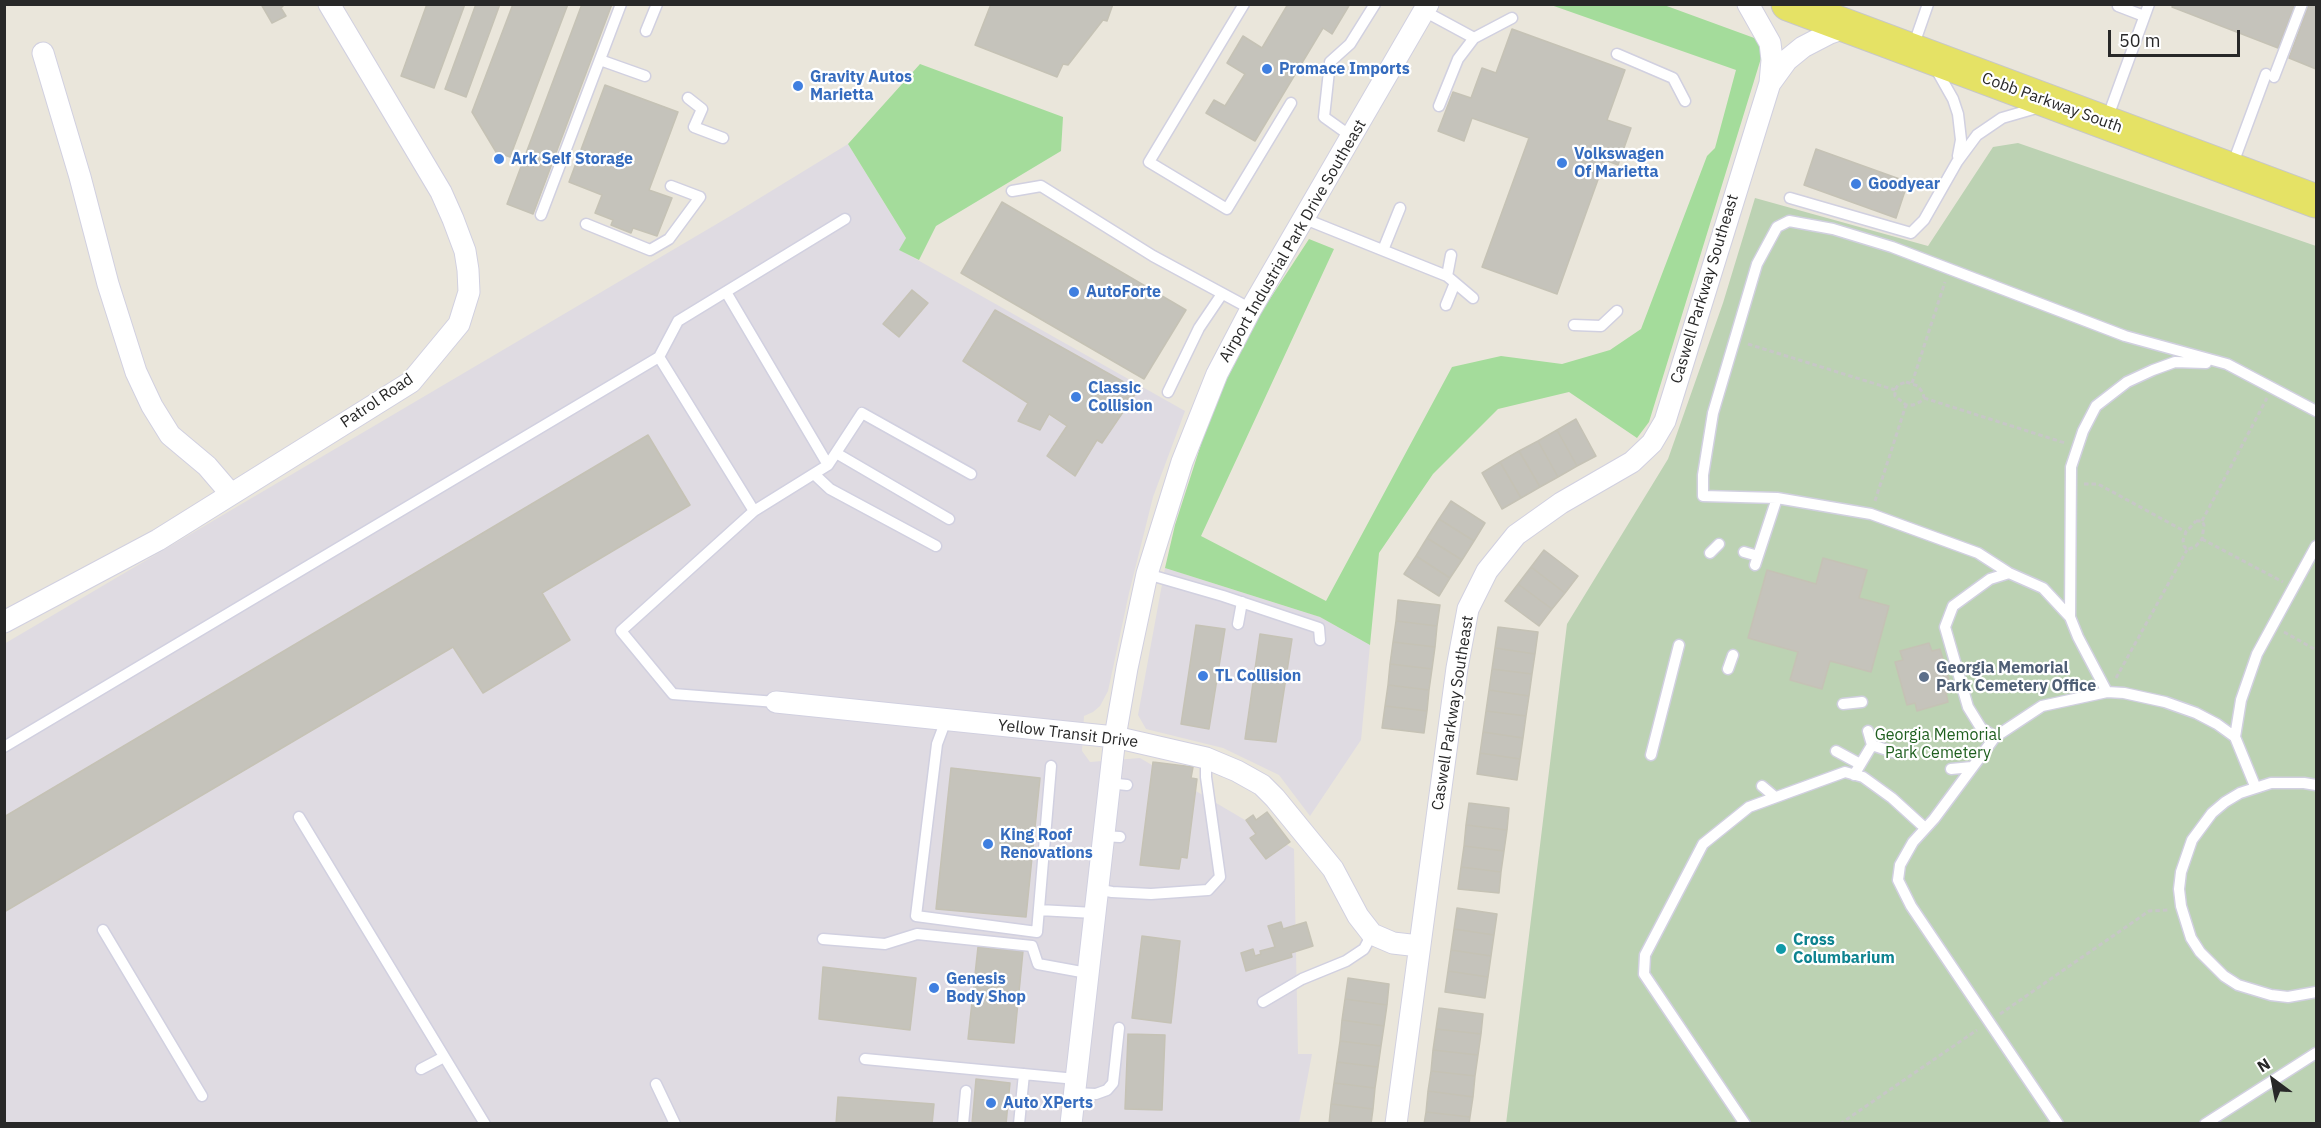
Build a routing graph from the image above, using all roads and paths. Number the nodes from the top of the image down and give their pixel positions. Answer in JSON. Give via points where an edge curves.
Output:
{"nodes":[{"id":1,"x":329,"y":4,"type":"edge"},
{"id":2,"x":621,"y":4,"type":"edge"},
{"id":3,"x":657,"y":4,"type":"edge"},
{"id":4,"x":1244,"y":4,"type":"edge"},
{"id":5,"x":1375,"y":4,"type":"edge"},
{"id":6,"x":1748,"y":4,"type":"edge"},
{"id":7,"x":1928,"y":4,"type":"edge"},
{"id":8,"x":2149,"y":4,"type":"edge"},
{"id":9,"x":2302,"y":4,"type":"edge"},
{"id":10,"x":2118,"y":6,"type":"dead end"},
{"id":11,"x":1801,"y":7,"type":"edge"},
{"id":12,"x":1426,"y":8,"type":"edge"},
{"id":13,"x":2144,"y":16,"type":"junction"},
{"id":14,"x":1512,"y":18,"type":"dead end"},
{"id":15,"x":1848,"y":27,"type":"junction"},
{"id":16,"x":646,"y":31,"type":"dead end"},
{"id":17,"x":1474,"y":38,"type":"junction"},
{"id":18,"x":43,"y":53,"type":"dead end"},
{"id":19,"x":1919,"y":53,"type":"junction"},
{"id":20,"x":1617,"y":54,"type":"dead end"},
{"id":21,"x":600,"y":60,"type":"junction"},
{"id":22,"x":645,"y":76,"type":"dead end"},
{"id":23,"x":1770,"y":82,"type":"junction"},
{"id":24,"x":688,"y":98,"type":"dead end"},
{"id":25,"x":1685,"y":101,"type":"dead end"},
{"id":26,"x":1291,"y":103,"type":"dead end"},
{"id":27,"x":2055,"y":104,"type":"junction"},
{"id":28,"x":1439,"y":106,"type":"dead end"},
{"id":29,"x":2106,"y":122,"type":"junction"},
{"id":30,"x":1352,"y":137,"type":"junction"},
{"id":31,"x":723,"y":138,"type":"dead end"},
{"id":32,"x":1957,"y":162,"type":"junction"},
{"id":33,"x":2230,"y":169,"type":"junction"},
{"id":34,"x":671,"y":186,"type":"dead end"},
{"id":35,"x":1012,"y":191,"type":"dead end"},
{"id":36,"x":2315,"y":196,"type":"edge"},
{"id":37,"x":1790,"y":198,"type":"dead end"},
{"id":38,"x":1400,"y":208,"type":"dead end"},
{"id":39,"x":541,"y":215,"type":"dead end"},
{"id":40,"x":845,"y":219,"type":"dead end"},
{"id":41,"x":1305,"y":219,"type":"junction"},
{"id":42,"x":586,"y":224,"type":"dead end"},
{"id":43,"x":1383,"y":250,"type":"junction"},
{"id":44,"x":1451,"y":255,"type":"dead end"},
{"id":45,"x":1949,"y":269,"type":"junction"},
{"id":46,"x":1451,"y":280,"type":"junction"},
{"id":47,"x":726,"y":292,"type":"junction"},
{"id":48,"x":1222,"y":294,"type":"junction"},
{"id":49,"x":1473,"y":298,"type":"dead end"},
{"id":50,"x":1446,"y":305,"type":"dead end"},
{"id":51,"x":1251,"y":309,"type":"junction"},
{"id":52,"x":1617,"y":311,"type":"dead end"},
{"id":53,"x":1574,"y":325,"type":"dead end"},
{"id":54,"x":1734,"y":340,"type":"junction"},
{"id":55,"x":659,"y":357,"type":"junction"},
{"id":56,"x":2227,"y":364,"type":"junction"},
{"id":57,"x":1912,"y":383,"type":"junction"},
{"id":58,"x":2272,"y":388,"type":"junction"},
{"id":59,"x":1895,"y":390,"type":"junction"},
{"id":60,"x":1168,"y":392,"type":"dead end"},
{"id":61,"x":1924,"y":398,"type":"junction"},
{"id":62,"x":1906,"y":405,"type":"junction"},
{"id":63,"x":2316,"y":411,"type":"edge"},
{"id":64,"x":2078,"y":447,"type":"junction"},
{"id":65,"x":836,"y":453,"type":"junction"},
{"id":66,"x":828,"y":465,"type":"junction"},
{"id":67,"x":814,"y":474,"type":"junction"},
{"id":68,"x":971,"y":474,"type":"dead end"},
{"id":69,"x":2071,"y":484,"type":"junction"},
{"id":70,"x":231,"y":494,"type":"junction"},
{"id":71,"x":1777,"y":498,"type":"junction"},
{"id":72,"x":754,"y":512,"type":"junction"},
{"id":73,"x":1871,"y":514,"type":"junction"},
{"id":74,"x":949,"y":519,"type":"dead end"},
{"id":75,"x":2202,"y":521,"type":"junction"},
{"id":76,"x":2186,"y":532,"type":"junction"},
{"id":77,"x":2202,"y":539,"type":"junction"},
{"id":78,"x":1719,"y":544,"type":"dead end"},
{"id":79,"x":936,"y":546,"type":"dead end"},
{"id":80,"x":2316,"y":546,"type":"edge"},
{"id":81,"x":2187,"y":550,"type":"junction"},
{"id":82,"x":1744,"y":552,"type":"dead end"},
{"id":83,"x":1710,"y":553,"type":"dead end"},
{"id":84,"x":2009,"y":573,"type":"junction"},
{"id":85,"x":1147,"y":574,"type":"junction"},
{"id":86,"x":2292,"y":587,"type":"junction"},
{"id":87,"x":1242,"y":602,"type":"junction"},
{"id":88,"x":2070,"y":617,"type":"junction"},
{"id":89,"x":4,"y":622,"type":"edge"},
{"id":90,"x":1238,"y":624,"type":"dead end"},
{"id":91,"x":2272,"y":625,"type":"junction"},
{"id":92,"x":1320,"y":640,"type":"dead end"},
{"id":93,"x":1679,"y":645,"type":"dead end"},
{"id":94,"x":2316,"y":650,"type":"edge"},
{"id":95,"x":1733,"y":655,"type":"dead end"},
{"id":96,"x":1728,"y":669,"type":"dead end"},
{"id":97,"x":2107,"y":692,"type":"junction"},
{"id":98,"x":776,"y":702,"type":"joint"},
{"id":99,"x":1862,"y":702,"type":"dead end"},
{"id":100,"x":1843,"y":704,"type":"dead end"},
{"id":101,"x":946,"y":720,"type":"junction"},
{"id":102,"x":1868,"y":731,"type":"dead end"},
{"id":103,"x":1115,"y":737,"type":"junction"},
{"id":104,"x":1995,"y":737,"type":"junction"},
{"id":105,"x":2235,"y":737,"type":"junction"},
{"id":106,"x":1872,"y":745,"type":"junction"},
{"id":107,"x":4,"y":747,"type":"edge"},
{"id":108,"x":1836,"y":751,"type":"dead end"},
{"id":109,"x":1893,"y":752,"type":"dead end"},
{"id":110,"x":1651,"y":755,"type":"dead end"},
{"id":111,"x":1206,"y":758,"type":"junction"},
{"id":112,"x":1860,"y":764,"type":"junction"},
{"id":113,"x":1051,"y":766,"type":"dead end"},
{"id":114,"x":1972,"y":767,"type":"junction"},
{"id":115,"x":1951,"y":769,"type":"dead end"},
{"id":116,"x":1854,"y":775,"type":"junction"},
{"id":117,"x":1762,"y":786,"type":"dead end"},
{"id":118,"x":2255,"y":786,"type":"junction"},
{"id":119,"x":2316,"y":786,"type":"edge"},
{"id":120,"x":1775,"y":797,"type":"junction"},
{"id":121,"x":299,"y":817,"type":"dead end"},
{"id":122,"x":1925,"y":828,"type":"junction"},
{"id":123,"x":1096,"y":889,"type":"junction"},
{"id":124,"x":2182,"y":909,"type":"junction"},
{"id":125,"x":1039,"y":910,"type":"junction"},
{"id":126,"x":1094,"y":913,"type":"junction"},
{"id":127,"x":103,"y":930,"type":"dead end"},
{"id":128,"x":1372,"y":934,"type":"junction"},
{"id":129,"x":823,"y":939,"type":"dead end"},
{"id":130,"x":1419,"y":946,"type":"junction"},
{"id":131,"x":1087,"y":973,"type":"junction"},
{"id":132,"x":2316,"y":992,"type":"edge"},
{"id":133,"x":1263,"y":1002,"type":"dead end"},
{"id":134,"x":1990,"y":1020,"type":"junction"},
{"id":135,"x":1119,"y":1028,"type":"dead end"},
{"id":136,"x":2316,"y":1053,"type":"edge"},
{"id":137,"x":444,"y":1057,"type":"junction"},
{"id":138,"x":865,"y":1059,"type":"dead end"},
{"id":139,"x":421,"y":1069,"type":"dead end"},
{"id":140,"x":1024,"y":1074,"type":"junction"},
{"id":141,"x":656,"y":1084,"type":"dead end"},
{"id":142,"x":1075,"y":1086,"type":"junction"},
{"id":143,"x":966,"y":1091,"type":"dead end"},
{"id":144,"x":202,"y":1096,"type":"dead end"},
{"id":145,"x":485,"y":1124,"type":"edge"},
{"id":146,"x":675,"y":1124,"type":"edge"},
{"id":147,"x":963,"y":1124,"type":"edge"},
{"id":148,"x":1019,"y":1124,"type":"edge"},
{"id":149,"x":1071,"y":1124,"type":"edge"},
{"id":150,"x":1395,"y":1124,"type":"edge"},
{"id":151,"x":1745,"y":1124,"type":"edge"},
{"id":152,"x":1840,"y":1124,"type":"edge"},
{"id":153,"x":2058,"y":1124,"type":"edge"},
{"id":154,"x":2205,"y":1124,"type":"edge"}],
"edges":[{"from":1,"to":70,"type":"street","name":"Patrol Road","via":[[441,192],[465,251],[469,292],[459,324],[411,382]]},
{"from":2,"to":21,"type":"lane"},
{"from":3,"to":16,"type":"lane"},
{"from":4,"to":26,"type":"lane","via":[[1149,162],[1227,209]]},
{"from":5,"to":30,"type":"lane","via":[[1350,44],[1330,62],[1324,117]]},
{"from":6,"to":23,"type":"street","name":"Caswell Parkway Southeast","via":[[1770,43]]},
{"from":7,"to":19,"type":"lane"},
{"from":8,"to":13,"type":"lane"},
{"from":9,"to":33,"type":"lane"},
{"from":10,"to":13,"type":"lane"},
{"from":11,"to":15,"type":"main road","name":"Cobb Parkway South"},
{"from":12,"to":17,"type":"lane"},
{"from":12,"to":30,"type":"street","name":"Airport Industrial Park Drive Southeast"},
{"from":13,"to":29,"type":"lane"},
{"from":14,"to":17,"type":"lane"},
{"from":15,"to":19,"type":"main road","name":"Cobb Parkway South"},
{"from":15,"to":23,"type":"street","name":"Caswell Parkway Southeast","via":[[1803,47]]},
{"from":17,"to":28,"type":"lane","via":[[1458,59]]},
{"from":18,"to":70,"type":"street","via":[[136,372],[170,435],[207,466]]},
{"from":19,"to":27,"type":"main road","name":"Cobb Parkway South"},
{"from":19,"to":32,"type":"lane","via":[[1944,82],[1958,114],[1961,140]]},
{"from":20,"to":25,"type":"lane","via":[[1673,78]]},
{"from":21,"to":22,"type":"lane"},
{"from":21,"to":39,"type":"lane"},
{"from":23,"to":130,"type":"street","name":"Caswell Parkway Southeast","via":[[1665,421],[1652,443],[1632,462],[1538,517],[1516,535],[1487,571],[1468,609],[1456,668]]},
{"from":24,"to":31,"type":"lane","via":[[702,109],[694,127]]},
{"from":27,"to":29,"type":"main road","name":"Cobb Parkway South"},
{"from":27,"to":32,"type":"lane","via":[[2002,118],[1977,135]]},
{"from":29,"to":33,"type":"main road","name":"Cobb Parkway South"},
{"from":30,"to":41,"type":"street","name":"Airport Industrial Park Drive Southeast"},
{"from":32,"to":37,"type":"lane","via":[[1924,220],[1911,233]]},
{"from":33,"to":36,"type":"main road","name":"Cobb Parkway South"},
{"from":34,"to":42,"type":"lane","via":[[700,197],[669,239],[650,249]]},
{"from":35,"to":48,"type":"lane","via":[[1041,186]]},
{"from":38,"to":43,"type":"lane"},
{"from":40,"to":47,"type":"lane"},
{"from":41,"to":43,"type":"lane"},
{"from":41,"to":51,"type":"street","name":"Airport Industrial Park Drive Southeast"},
{"from":43,"to":46,"type":"lane"},
{"from":44,"to":46,"type":"lane"},
{"from":45,"to":54,"type":"lane","via":[[1833,229],[1790,221],[1777,227],[1757,264]]},
{"from":45,"to":56,"type":"lane","via":[[2125,336]]},
{"from":45,"to":57,"type":"path"},
{"from":46,"to":49,"type":"lane"},
{"from":46,"to":50,"type":"lane"},
{"from":47,"to":55,"type":"lane","via":[[678,321]]},
{"from":47,"to":66,"type":"lane"},
{"from":48,"to":51,"type":"lane"},
{"from":48,"to":60,"type":"lane","via":[[1199,328]]},
{"from":51,"to":85,"type":"street","name":"Airport Industrial Park Drive Southeast","via":[[1217,374],[1182,462]]},
{"from":52,"to":53,"type":"lane","via":[[1601,326]]},
{"from":54,"to":59,"type":"path"},
{"from":54,"to":71,"type":"lane","via":[[1713,413],[1702,475],[1703,496]]},
{"from":55,"to":72,"type":"lane"},
{"from":55,"to":107,"type":"lane"},
{"from":56,"to":58,"type":"lane"},
{"from":56,"to":64,"type":"lane","via":[[2175,362],[2127,382],[2096,406]]},
{"from":57,"to":59,"type":"path","via":[[1898,385]]},
{"from":57,"to":61,"type":"path"},
{"from":58,"to":63,"type":"lane"},
{"from":58,"to":75,"type":"path"},
{"from":59,"to":62,"type":"path","via":[[1895,396]]},
{"from":61,"to":62,"type":"path"},
{"from":61,"to":64,"type":"path"},
{"from":62,"to":73,"type":"path"},
{"from":64,"to":69,"type":"lane","via":[[2071,467]]},
{"from":65,"to":66,"type":"lane"},
{"from":65,"to":68,"type":"lane","via":[[862,414]]},
{"from":65,"to":74,"type":"lane"},
{"from":66,"to":67,"type":"lane"},
{"from":67,"to":72,"type":"lane"},
{"from":67,"to":79,"type":"lane","via":[[830,489]]},
{"from":69,"to":76,"type":"path","via":[[2098,484]]},
{"from":69,"to":88,"type":"lane"},
{"from":70,"to":89,"type":"street","name":"Patrol Road","via":[[158,540]]},
{"from":71,"to":73,"type":"lane"},
{"from":71,"to":82,"type":"lane","via":[[1756,560]]},
{"from":72,"to":98,"type":"lane","via":[[621,631],[673,694]]},
{"from":73,"to":84,"type":"lane","via":[[1978,553]]},
{"from":75,"to":76,"type":"path","via":[[2196,520]]},
{"from":75,"to":77,"type":"path"},
{"from":76,"to":81,"type":"path","via":[[2183,540]]},
{"from":77,"to":81,"type":"path"},
{"from":77,"to":86,"type":"path"},
{"from":78,"to":83,"type":"lane"},
{"from":80,"to":86,"type":"lane"},
{"from":81,"to":97,"type":"path"},
{"from":84,"to":88,"type":"lane","via":[[2043,588]]},
{"from":84,"to":104,"type":"lane","via":[[1990,579],[1953,606],[1945,627],[1968,707],[1982,728]]},
{"from":85,"to":87,"type":"lane"},
{"from":85,"to":103,"type":"street","name":"Airport Industrial Park Drive Southeast"},
{"from":86,"to":91,"type":"lane"},
{"from":87,"to":90,"type":"lane"},
{"from":87,"to":92,"type":"lane","via":[[1319,628]]},
{"from":88,"to":97,"type":"lane"},
{"from":91,"to":94,"type":"path"},
{"from":91,"to":105,"type":"lane","via":[[2241,700]]},
{"from":93,"to":110,"type":"lane"},
{"from":95,"to":96,"type":"lane"},
{"from":97,"to":104,"type":"lane","via":[[2042,706]]},
{"from":97,"to":105,"type":"lane","via":[[2165,702],[2196,713]]},
{"from":98,"to":101,"type":"street","name":"Yellow Transit Drive"},
{"from":99,"to":100,"type":"lane"},
{"from":101,"to":103,"type":"street","name":"Yellow Transit Drive"},
{"from":101,"to":125,"type":"lane","via":[[937,744],[916,916],[1037,932]]},
{"from":102,"to":106,"type":"lane"},
{"from":103,"to":111,"type":"street","name":"Yellow Transit Drive"},
{"from":103,"to":123,"type":"street","name":"Airport Industrial Park Drive Southeast","via":[[1118,784],[1111,837]]},
{"from":104,"to":114,"type":"lane"},
{"from":105,"to":118,"type":"lane"},
{"from":106,"to":109,"type":"lane"},
{"from":106,"to":112,"type":"lane"},
{"from":108,"to":112,"type":"lane"},
{"from":111,"to":123,"type":"lane","via":[[1220,877],[1208,890],[1151,894]]},
{"from":111,"to":128,"type":"street","name":"Yellow Transit Drive","via":[[1262,785],[1275,798],[1333,869]]},
{"from":112,"to":116,"type":"lane"},
{"from":113,"to":125,"type":"lane"},
{"from":114,"to":115,"type":"lane"},
{"from":114,"to":122,"type":"lane"},
{"from":116,"to":120,"type":"lane","via":[[1845,772]]},
{"from":116,"to":122,"type":"lane","via":[[1892,798]]},
{"from":117,"to":120,"type":"lane"},
{"from":118,"to":119,"type":"lane","via":[[2288,782]]},
{"from":118,"to":124,"type":"lane","via":[[2225,802],[2206,819],[2192,840],[2181,872]]},
{"from":120,"to":151,"type":"lane","via":[[1749,807],[1703,844],[1645,955],[1644,974]]},
{"from":121,"to":137,"type":"lane"},
{"from":122,"to":134,"type":"lane","via":[[1900,865],[1898,880],[1911,906]]},
{"from":123,"to":126,"type":"street","name":"Airport Industrial Park Drive Southeast"},
{"from":124,"to":132,"type":"lane","via":[[2200,952],[2238,985],[2288,997]]},
{"from":124,"to":134,"type":"path","via":[[2149,911]]},
{"from":125,"to":126,"type":"lane"},
{"from":126,"to":131,"type":"street","name":"Airport Industrial Park Drive Southeast"},
{"from":127,"to":144,"type":"lane"},
{"from":128,"to":130,"type":"street","via":[[1393,943]]},
{"from":128,"to":133,"type":"lane","via":[[1364,949],[1346,961],[1302,979]]},
{"from":129,"to":131,"type":"lane","via":[[885,944],[917,934],[1032,946],[1038,964]]},
{"from":130,"to":150,"type":"street","name":"Caswell Parkway Southeast"},
{"from":131,"to":142,"type":"street","name":"Airport Industrial Park Drive Southeast"},
{"from":134,"to":152,"type":"path"},
{"from":134,"to":153,"type":"lane"},
{"from":135,"to":142,"type":"lane","via":[[1113,1083],[1096,1094]]},
{"from":136,"to":154,"type":"lane"},
{"from":137,"to":139,"type":"lane"},
{"from":137,"to":145,"type":"lane"},
{"from":138,"to":140,"type":"lane"},
{"from":140,"to":142,"type":"lane"},
{"from":140,"to":148,"type":"lane"},
{"from":141,"to":146,"type":"lane"},
{"from":142,"to":149,"type":"street","name":"Airport Industrial Park Drive Southeast"},
{"from":143,"to":147,"type":"lane"}]}
